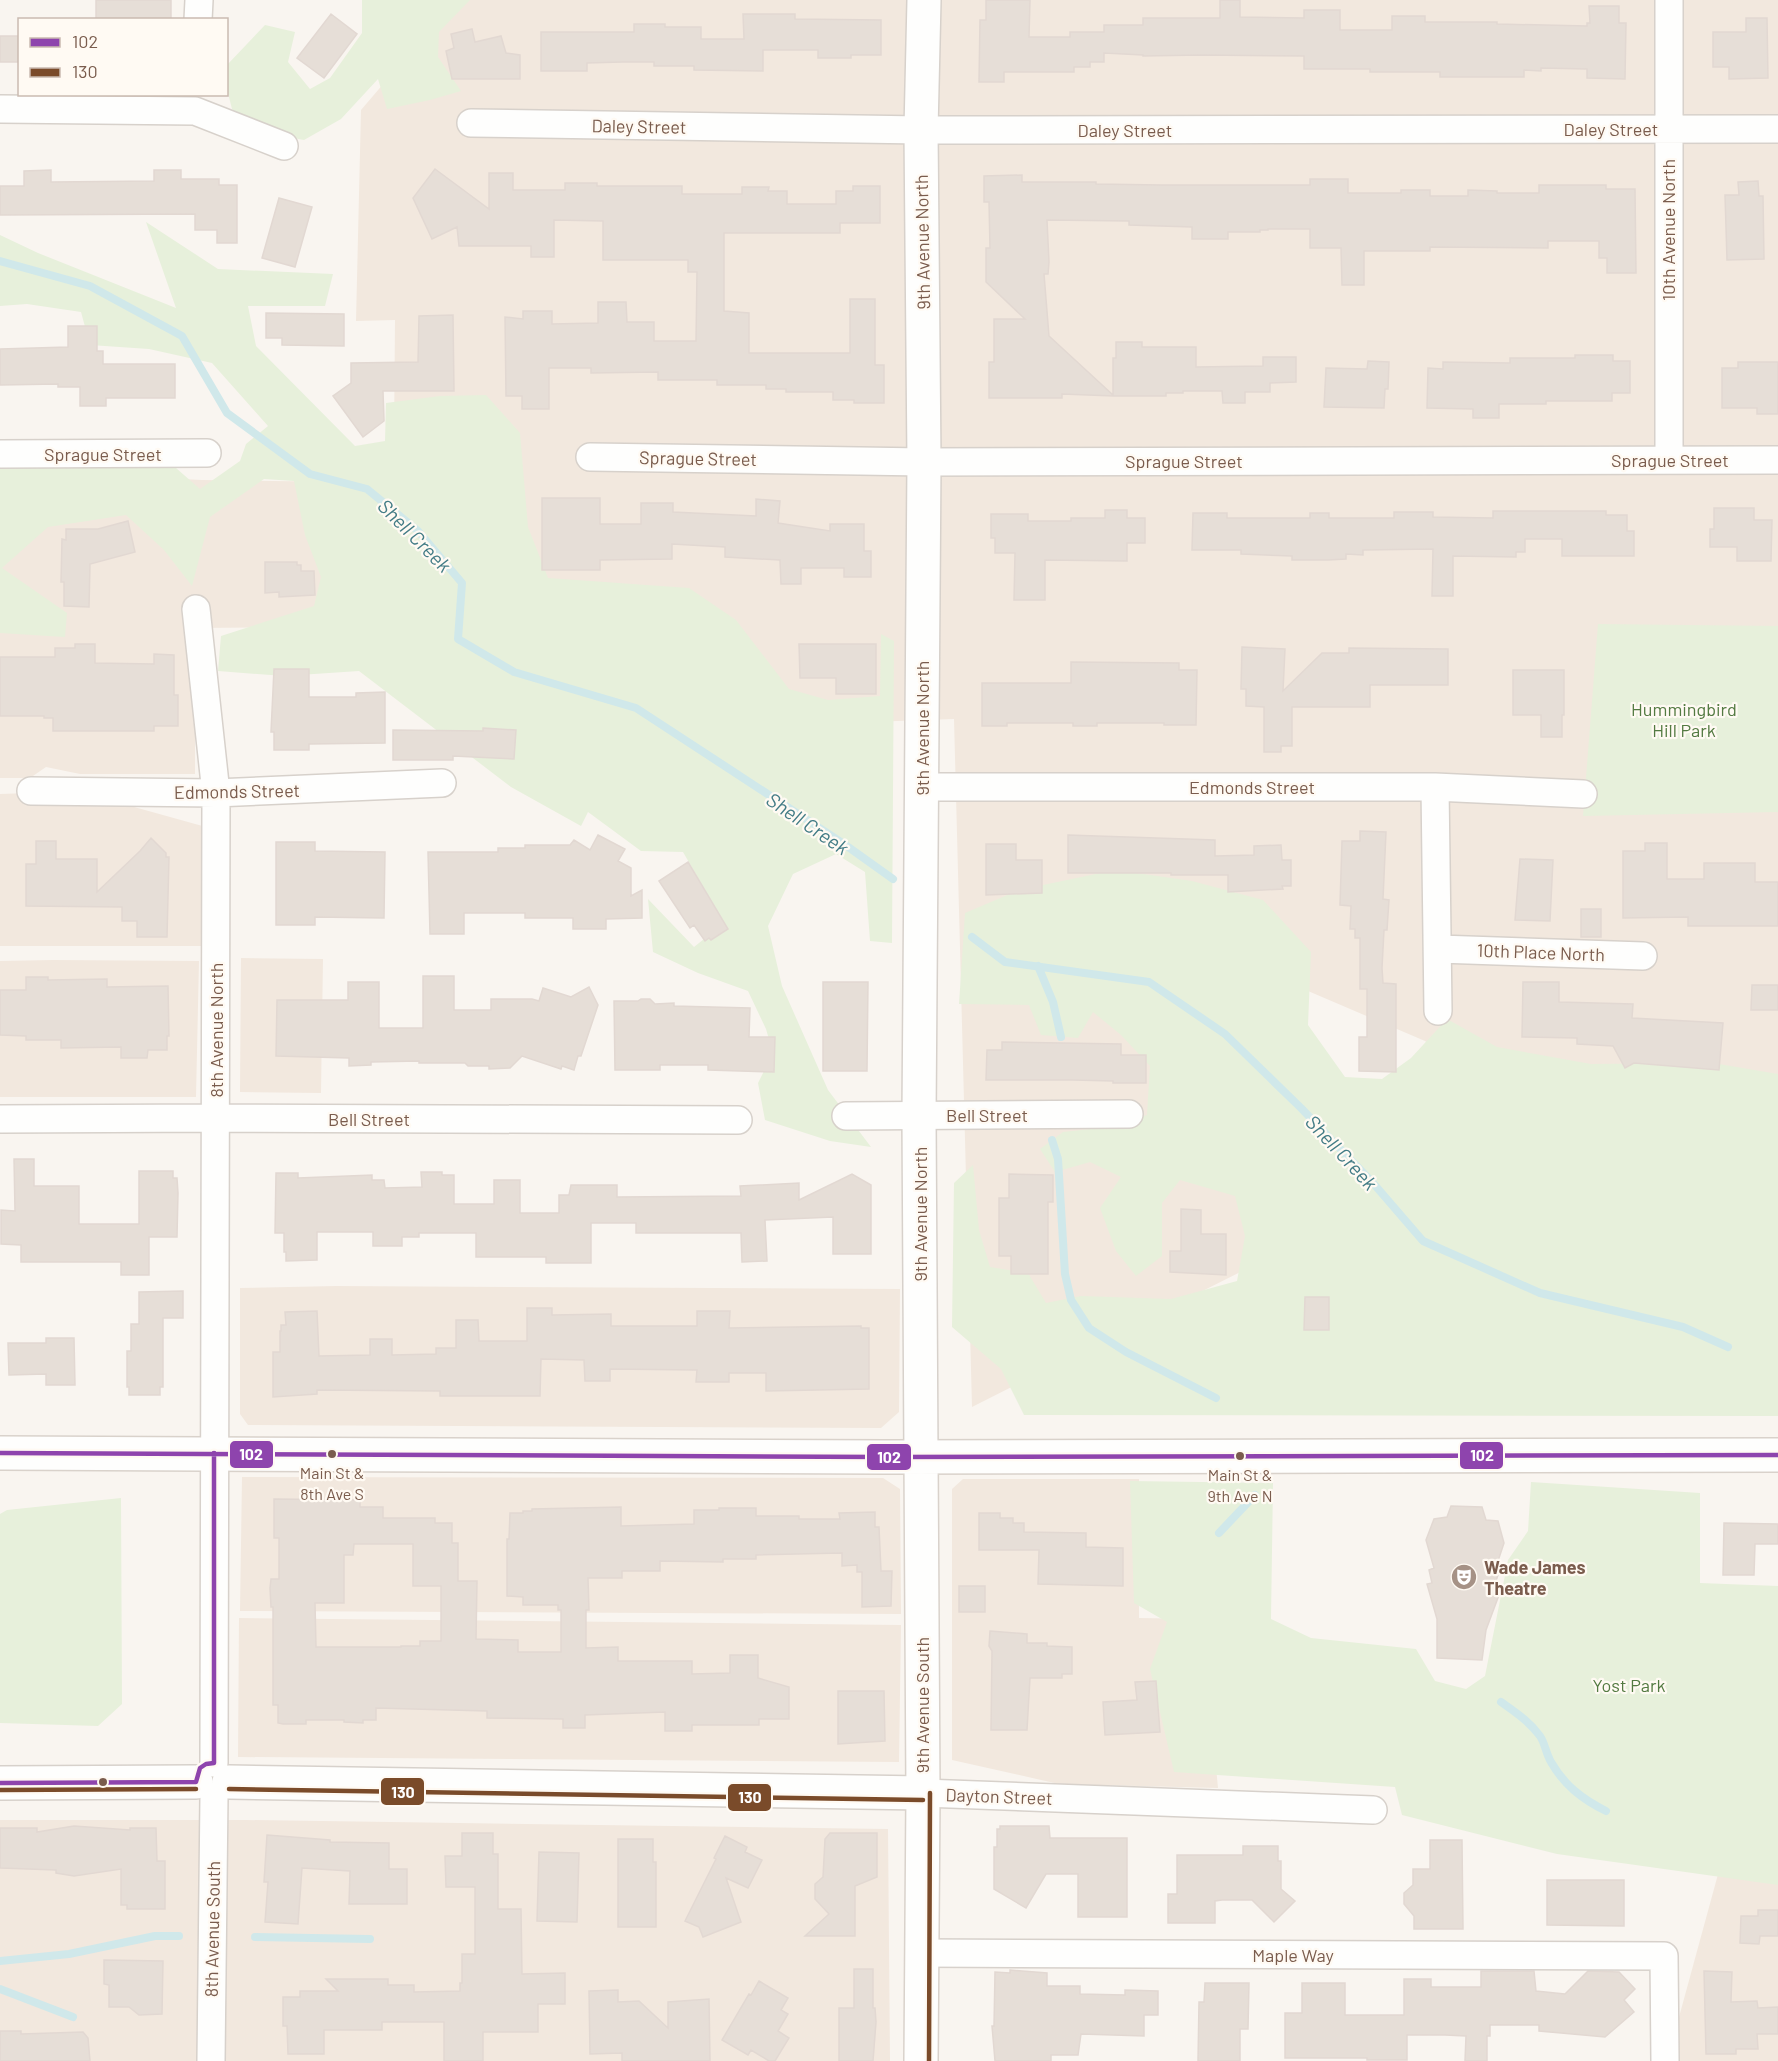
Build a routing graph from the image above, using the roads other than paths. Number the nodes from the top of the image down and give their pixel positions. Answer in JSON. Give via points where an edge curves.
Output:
{"nodes":[{"id":1,"x":199,"y":0,"type":"edge"},
{"id":2,"x":924,"y":0,"type":"edge"},
{"id":3,"x":1669,"y":0,"type":"edge"},
{"id":4,"x":198,"y":18,"type":"edge"},
{"id":5,"x":195,"y":103,"type":"edge"},
{"id":6,"x":0,"y":109,"type":"edge"},
{"id":7,"x":471,"y":123,"type":"dead end"},
{"id":8,"x":1668,"y":129,"type":"junction"},
{"id":9,"x":1778,"y":129,"type":"edge"},
{"id":10,"x":921,"y":130,"type":"junction"},
{"id":11,"x":284,"y":146,"type":"dead end"},
{"id":12,"x":207,"y":453,"type":"dead end"},
{"id":13,"x":0,"y":454,"type":"edge"},
{"id":14,"x":590,"y":457,"type":"dead end"},
{"id":15,"x":1669,"y":460,"type":"junction"},
{"id":16,"x":1778,"y":460,"type":"edge"},
{"id":17,"x":924,"y":462,"type":"junction"},
{"id":18,"x":196,"y":609,"type":"dead end"},
{"id":19,"x":442,"y":783,"type":"dead end"},
{"id":20,"x":922,"y":787,"type":"junction"},
{"id":21,"x":1435,"y":787,"type":"junction"},
{"id":22,"x":31,"y":791,"type":"dead end"},
{"id":23,"x":216,"y":793,"type":"junction"},
{"id":24,"x":1582,"y":794,"type":"dead end"},
{"id":25,"x":1439,"y":949,"type":"junction"},
{"id":26,"x":1643,"y":956,"type":"dead end"},
{"id":27,"x":1438,"y":1011,"type":"dead end"},
{"id":28,"x":1129,"y":1114,"type":"dead end"},
{"id":29,"x":846,"y":1116,"type":"dead end"},
{"id":30,"x":919,"y":1116,"type":"junction"},
{"id":31,"x":216,"y":1118,"type":"junction"},
{"id":32,"x":0,"y":1119,"type":"edge"},
{"id":33,"x":738,"y":1120,"type":"dead end"},
{"id":34,"x":0,"y":1453,"type":"edge"},
{"id":35,"x":214,"y":1453,"type":"junction"},
{"id":36,"x":1778,"y":1455,"type":"edge"},
{"id":37,"x":921,"y":1457,"type":"junction"},
{"id":38,"x":213,"y":1781,"type":"junction"},
{"id":39,"x":0,"y":1783,"type":"edge"},
{"id":40,"x":923,"y":1793,"type":"junction"},
{"id":41,"x":1373,"y":1810,"type":"dead end"},
{"id":42,"x":922,"y":1953,"type":"junction"},
{"id":43,"x":211,"y":2061,"type":"edge"},
{"id":44,"x":921,"y":2061,"type":"edge"},
{"id":45,"x":1665,"y":2061,"type":"edge"}],
"edges":[{"from":1,"to":4,"type":"street"},
{"from":2,"to":10,"type":"main road","name":"9th Avenue North"},
{"from":3,"to":8,"type":"street","name":"10th Avenue North"},
{"from":5,"to":6,"type":"street"},
{"from":5,"to":11,"type":"street"},
{"from":7,"to":10,"type":"street","name":"Daley Street"},
{"from":8,"to":9,"type":"street","name":"Daley Street"},
{"from":8,"to":10,"type":"street","name":"Daley Street"},
{"from":8,"to":15,"type":"street","name":"10th Avenue North"},
{"from":10,"to":17,"type":"main road","name":"9th Avenue North"},
{"from":12,"to":13,"type":"street","name":"Sprague Street"},
{"from":14,"to":17,"type":"street","name":"Sprague Street"},
{"from":15,"to":16,"type":"street","name":"Sprague Street"},
{"from":15,"to":17,"type":"street","name":"Sprague Street"},
{"from":17,"to":20,"type":"main road","name":"9th Avenue North"},
{"from":18,"to":23,"type":"street","name":"8th Avenue North"},
{"from":19,"to":23,"type":"street","name":"Edmonds Street"},
{"from":20,"to":21,"type":"street","name":"Edmonds Street"},
{"from":20,"to":30,"type":"main road","name":"9th Avenue North"},
{"from":21,"to":24,"type":"street","name":"Edmonds Street"},
{"from":21,"to":25,"type":"street"},
{"from":22,"to":23,"type":"street","name":"Edmonds Street"},
{"from":23,"to":31,"type":"street","name":"8th Avenue North"},
{"from":25,"to":26,"type":"street","name":"10th Place North"},
{"from":25,"to":27,"type":"street"},
{"from":28,"to":30,"type":"street","name":"Bell Street"},
{"from":29,"to":30,"type":"street","name":"Bell Street"},
{"from":30,"to":37,"type":"main road","name":"9th Avenue North"},
{"from":31,"to":32,"type":"street","name":"Bell Street"},
{"from":31,"to":33,"type":"street","name":"Bell Street"},
{"from":31,"to":35,"type":"street","name":"8th Avenue North"},
{"from":34,"to":35,"type":"main road"},
{"from":35,"to":37,"type":"main road"},
{"from":35,"to":38,"type":"street","name":"8th Avenue South"},
{"from":36,"to":37,"type":"main road"},
{"from":37,"to":40,"type":"main road","name":"9th Avenue South"},
{"from":38,"to":39,"type":"main road","name":"Dayton Street"},
{"from":38,"to":40,"type":"main road","name":"Dayton Street"},
{"from":38,"to":43,"type":"street","name":"8th Avenue South"},
{"from":40,"to":41,"type":"street","name":"Dayton Street"},
{"from":40,"to":42,"type":"main road","name":"9th Avenue South"},
{"from":42,"to":44,"type":"main road","name":"9th Avenue South"},
{"from":42,"to":45,"type":"street","name":"Maple Way","via":[[1664,1956]]}]}
